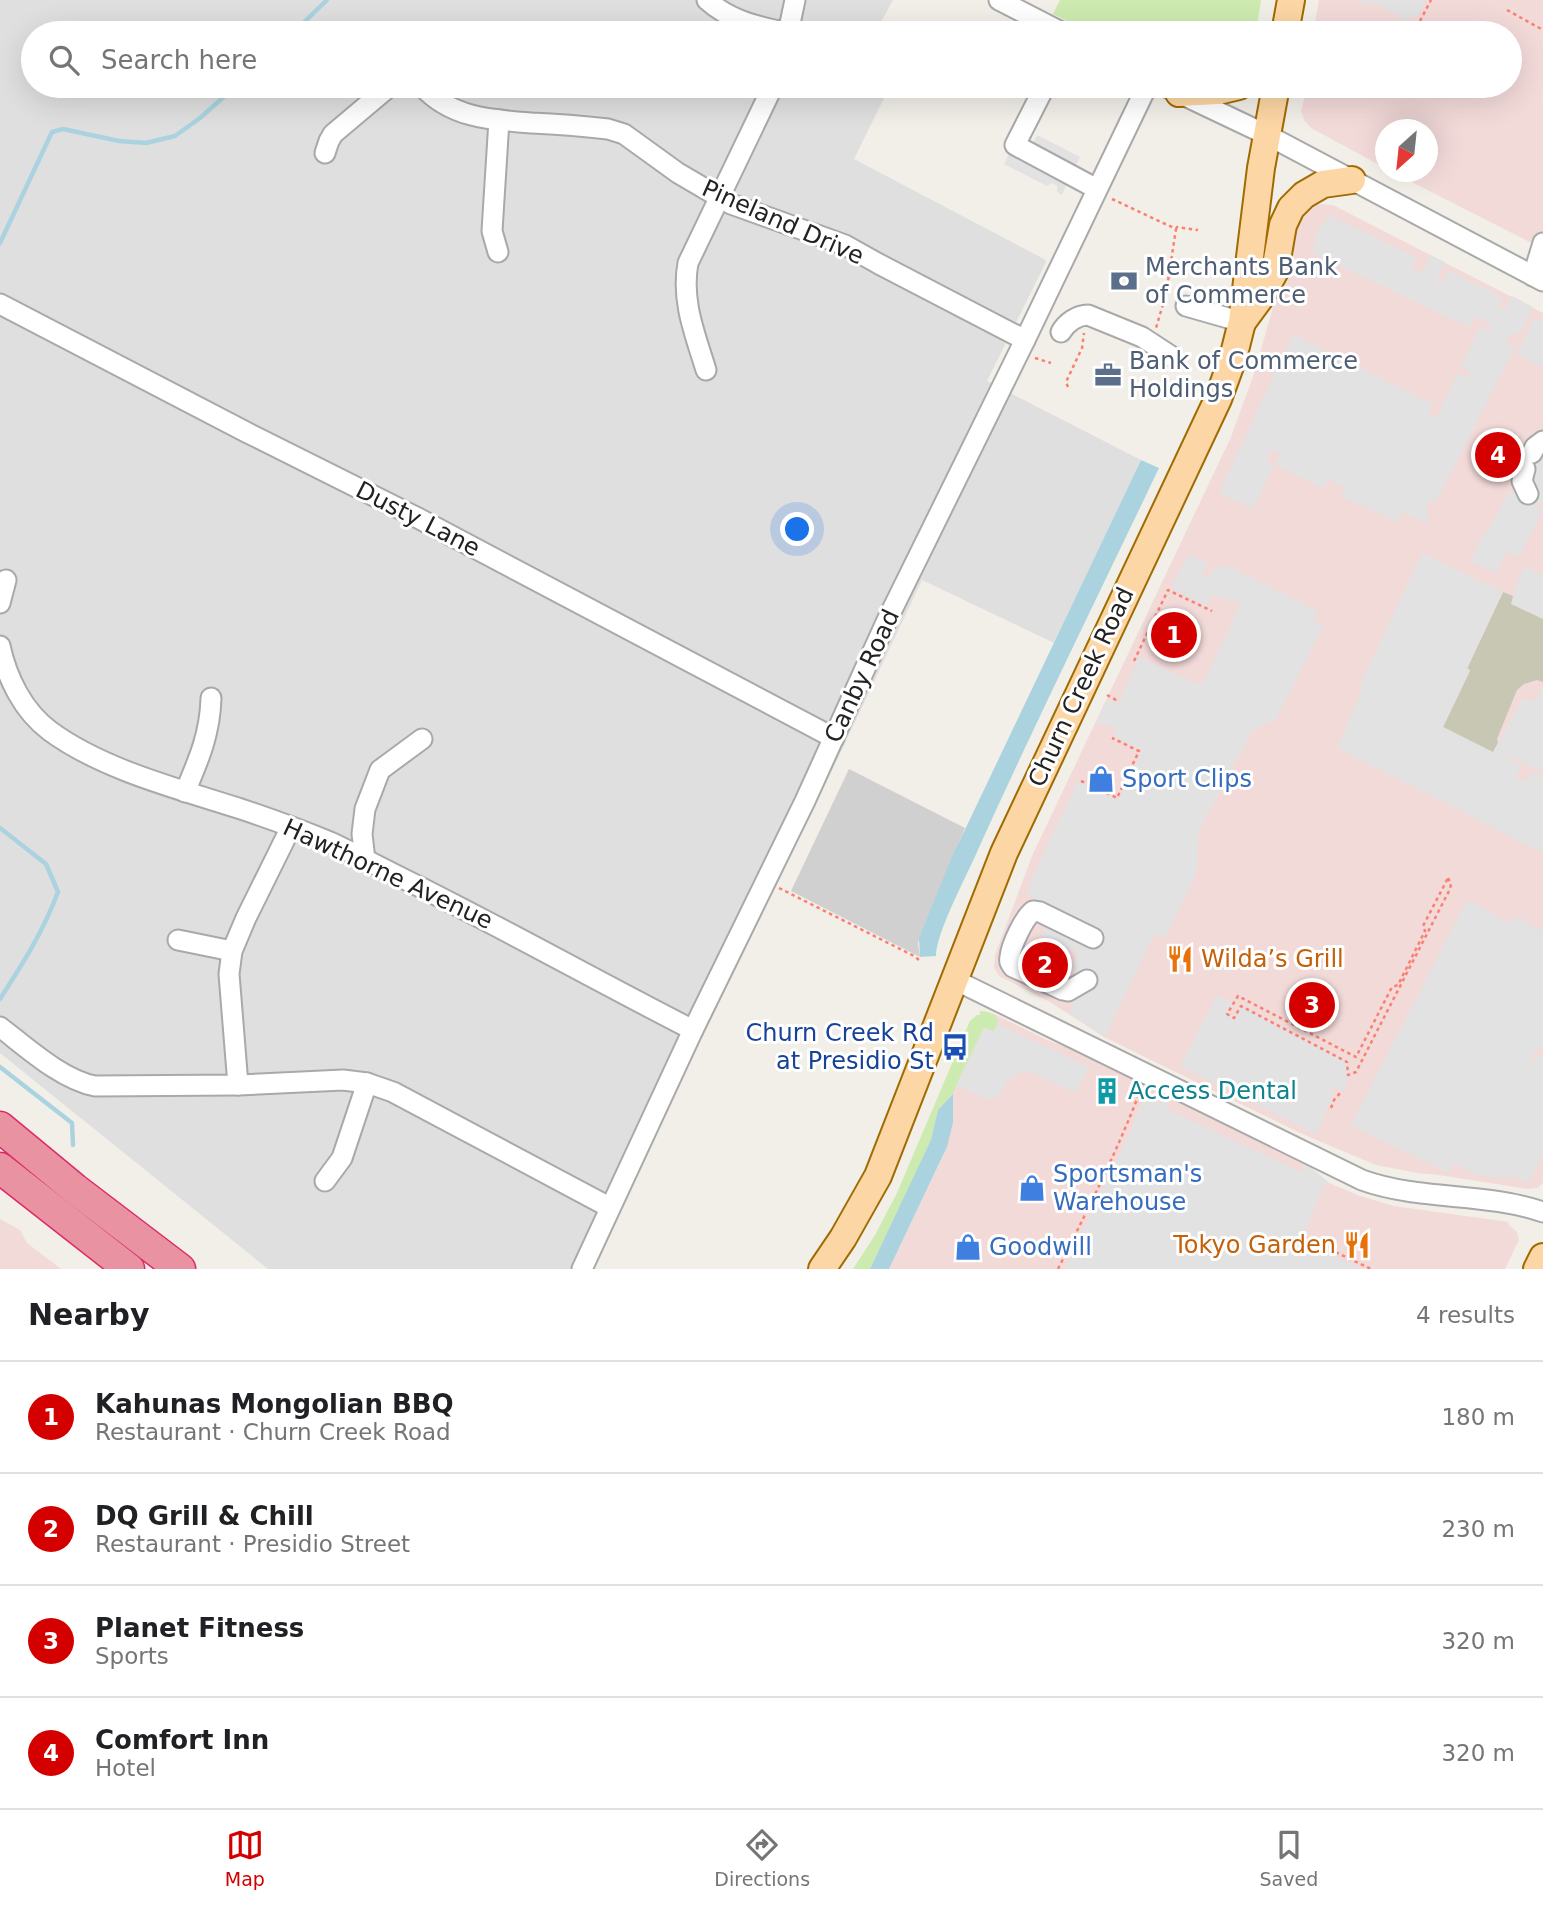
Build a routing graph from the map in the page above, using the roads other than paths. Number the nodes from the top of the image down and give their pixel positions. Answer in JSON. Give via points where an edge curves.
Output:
{"nodes":[{"id":1,"x":707,"y":0,"type":"edge"},
{"id":2,"x":795,"y":0,"type":"edge"},
{"id":3,"x":999,"y":0,"type":"edge"},
{"id":4,"x":740,"y":21,"type":"edge"},
{"id":5,"x":791,"y":21,"type":"edge"},
{"id":6,"x":1040,"y":21,"type":"edge"},
{"id":7,"x":376,"y":98,"type":"edge"},
{"id":8,"x":436,"y":98,"type":"edge"},
{"id":9,"x":767,"y":98,"type":"edge"},
{"id":10,"x":1039,"y":98,"type":"edge"},
{"id":11,"x":1142,"y":98,"type":"edge"},
{"id":12,"x":1188,"y":98,"type":"edge"},
{"id":13,"x":1274,"y":98,"type":"edge"},
{"id":14,"x":499,"y":120,"type":"junction"},
{"id":15,"x":1267,"y":135,"type":"junction"},
{"id":16,"x":326,"y":153,"type":"dead end"},
{"id":17,"x":1352,"y":180,"type":"junction"},
{"id":18,"x":1104,"y":194,"type":"junction"},
{"id":19,"x":719,"y":198,"type":"junction"},
{"id":20,"x":1543,"y":243,"type":"edge"},
{"id":21,"x":498,"y":253,"type":"dead end"},
{"id":22,"x":1538,"y":278,"type":"edge"},
{"id":23,"x":0,"y":304,"type":"edge"},
{"id":24,"x":1181,"y":305,"type":"road end"},
{"id":25,"x":1241,"y":322,"type":"junction"},
{"id":26,"x":1061,"y":332,"type":"dead end"},
{"id":27,"x":1025,"y":340,"type":"junction"},
{"id":28,"x":1171,"y":356,"type":"dead end"},
{"id":29,"x":706,"y":370,"type":"dead end"},
{"id":30,"x":1533,"y":454,"type":"edge"},
{"id":31,"x":1528,"y":494,"type":"dead end"},
{"id":32,"x":6,"y":580,"type":"dead end"},
{"id":33,"x":0,"y":603,"type":"edge"},
{"id":34,"x":0,"y":646,"type":"edge"},
{"id":35,"x":211,"y":698,"type":"dead end"},
{"id":36,"x":834,"y":738,"type":"junction"},
{"id":37,"x":422,"y":739,"type":"dead end"},
{"id":38,"x":185,"y":792,"type":"junction"},
{"id":39,"x":291,"y":827,"type":"junction"},
{"id":40,"x":365,"y":860,"type":"junction"},
{"id":41,"x":1093,"y":938,"type":"dead end"},
{"id":42,"x":178,"y":940,"type":"dead end"},
{"id":43,"x":232,"y":951,"type":"junction"},
{"id":44,"x":955,"y":980,"type":"junction"},
{"id":45,"x":1087,"y":980,"type":"dead end"},
{"id":46,"x":0,"y":1027,"type":"edge"},
{"id":47,"x":693,"y":1030,"type":"junction"},
{"id":48,"x":367,"y":1083,"type":"junction"},
{"id":49,"x":238,"y":1085,"type":"junction"},
{"id":50,"x":0,"y":1127,"type":"edge"},
{"id":51,"x":0,"y":1168,"type":"edge"},
{"id":52,"x":325,"y":1181,"type":"dead end"},
{"id":53,"x":0,"y":1193,"type":"edge"},
{"id":54,"x":609,"y":1207,"type":"junction"},
{"id":55,"x":1543,"y":1212,"type":"edge"},
{"id":56,"x":1543,"y":1257,"type":"edge"},
{"id":57,"x":102,"y":1269,"type":"edge"},
{"id":58,"x":129,"y":1269,"type":"edge"},
{"id":59,"x":180,"y":1269,"type":"edge"},
{"id":60,"x":582,"y":1269,"type":"edge"},
{"id":61,"x":822,"y":1269,"type":"edge"},
{"id":62,"x":1537,"y":1269,"type":"edge"}],
"edges":[{"from":1,"to":4,"type":"street"},
{"from":2,"to":5,"type":"street"},
{"from":3,"to":6,"type":"street"},
{"from":7,"to":16,"type":"street","via":[[333,134]]},
{"from":8,"to":14,"type":"street","name":"Pineland Drive","via":[[450,108]]},
{"from":9,"to":19,"type":"street"},
{"from":10,"to":18,"type":"street","via":[[1014,145]]},
{"from":11,"to":18,"type":"street","name":"Canby Road"},
{"from":12,"to":15,"type":"street"},
{"from":13,"to":15,"type":"main road","name":"Churn Creek Road"},
{"from":14,"to":19,"type":"street","name":"Pineland Drive","via":[[615,130]]},
{"from":14,"to":21,"type":"street","via":[[492,231]]},
{"from":15,"to":17,"type":"street"},
{"from":15,"to":25,"type":"main road","name":"Churn Creek Road"},
{"from":17,"to":22,"type":"street"},
{"from":17,"to":25,"type":"main road","via":[[1323,184],[1291,208],[1283,225],[1275,271]]},
{"from":18,"to":27,"type":"street","name":"Canby Road"},
{"from":19,"to":27,"type":"street","name":"Pineland Drive","via":[[845,245]]},
{"from":19,"to":29,"type":"street","via":[[686,272],[688,313]]},
{"from":20,"to":22,"type":"street"},
{"from":23,"to":36,"type":"street","name":"Dusty Lane"},
{"from":24,"to":25,"type":"street"},
{"from":25,"to":44,"type":"main road","name":"Churn Creek Road","via":[[1217,399],[1004,853]]},
{"from":26,"to":28,"type":"street","via":[[1073,320],[1088,316],[1142,337]]},
{"from":27,"to":36,"type":"street","name":"Canby Road"},
{"from":30,"to":31,"type":"street","via":[[1522,481]]},
{"from":32,"to":33,"type":"street"},
{"from":34,"to":38,"type":"street","name":"Hawthorne Avenue","via":[[16,691],[48,730],[103,760]]},
{"from":35,"to":38,"type":"street","via":[[206,738]]},
{"from":36,"to":47,"type":"street","name":"Canby Road"},
{"from":37,"to":40,"type":"street","via":[[380,770],[365,808]]},
{"from":38,"to":39,"type":"street","name":"Hawthorne Avenue"},
{"from":39,"to":40,"type":"street","name":"Hawthorne Avenue"},
{"from":39,"to":43,"type":"street"},
{"from":40,"to":47,"type":"street","name":"Hawthorne Avenue"},
{"from":41,"to":45,"type":"street","via":[[1033,911],[1009,955],[1013,967],[1063,990]]},
{"from":42,"to":43,"type":"street"},
{"from":43,"to":49,"type":"street","via":[[229,974]]},
{"from":44,"to":55,"type":"street","via":[[1363,1180],[1391,1189]]},
{"from":44,"to":61,"type":"main road","name":"Churn Creek Road","via":[[878,1176]]},
{"from":46,"to":49,"type":"street","via":[[60,1072],[89,1085]]},
{"from":47,"to":54,"type":"street","name":"Canby Road"},
{"from":48,"to":49,"type":"street"},
{"from":48,"to":52,"type":"street","via":[[345,1149]]},
{"from":48,"to":54,"type":"street","via":[[393,1092]]},
{"from":50,"to":59,"type":"highway"},
{"from":51,"to":58,"type":"highway"},
{"from":53,"to":57,"type":"highway"},
{"from":54,"to":60,"type":"street","name":"Canby Road"},
{"from":56,"to":62,"type":"main road"}]}
